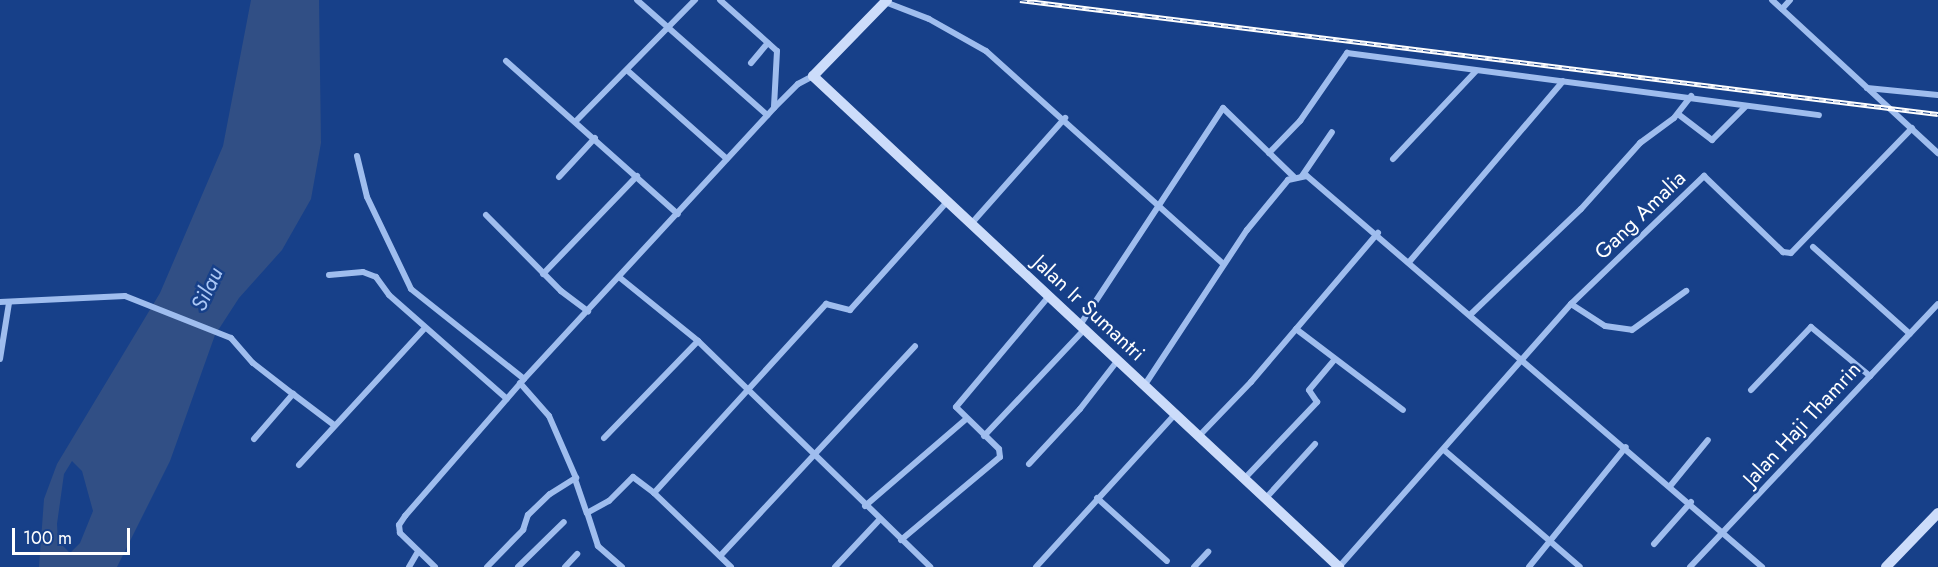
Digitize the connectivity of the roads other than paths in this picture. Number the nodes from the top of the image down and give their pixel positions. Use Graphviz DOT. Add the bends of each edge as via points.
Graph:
graph roads {
  1 [pos="638,0"];
  2 [pos="695,0"];
  3 [pos="720,0"];
  4 [pos="1772,0"];
  5 [pos="1791,0"];
  6 [pos="886,1"];
  7 [pos="1782,9"];
  8 [pos="669,26"];
  9 [pos="768,43"];
  10 [pos="506,62"];
  11 [pos="751,63"];
  12 [pos="627,70"];
  13 [pos="1476,70"];
  14 [pos="813,76"];
  15 [pos="1563,81"];
  16 [pos="1864,87"];
  17 [pos="1938,95"];
  18 [pos="1691,96"];
  19 [pos="1746,106"];
  20 [pos="774,108"];
  21 [pos="1678,114"];
  22 [pos="767,116"];
  23 [pos="1819,116"];
  24 [pos="1065,118"];
  25 [pos="576,121"];
  26 [pos="1912,128"];
  27 [pos="1332,132"];
  28 [pos="595,138"];
  29 [pos="1269,153"];
  30 [pos="1938,153"];
  31 [pos="357,156"];
  32 [pos="727,159"];
  33 [pos="1393,159"];
  34 [pos="637,176"];
  35 [pos="1302,176"];
  36 [pos="559,177"];
  37 [pos="1294,177"];
  38 [pos="947,202"];
  39 [pos="1161,205"];
  40 [pos="678,214"];
  41 [pos="486,215"];
  42 [pos="970,224"];
  43 [pos="1377,233"];
  44 [pos="1813,247"];
  45 [pos="1410,261"];
  46 [pos="1222,263"];
  47 [pos="543,274"];
  48 [pos="329,275"];
  49 [pos="619,277"];
  50 [pos="1686,291"];
  51 [pos="1049,296"];
  52 [pos="0,302"];
  53 [pos="9,303"];
  54 [pos="1571,304"];
  55 [pos="1938,304"];
  56 [pos="588,311"];
  57 [pos="1471,314"];
  58 [pos="1082,327"];
  59 [pos="425,328"];
  60 [pos="1296,329"];
  61 [pos="1910,334"];
  62 [pos="698,341"];
  63 [pos="915,346"];
  64 [pos="1522,358"];
  65 [pos="0,359"];
  66 [pos="1335,359"];
  67 [pos="1118,360"];
  68 [pos="1870,376"];
  69 [pos="522,381"];
  70 [pos="1144,386"];
  71 [pos="1751,390"];
  72 [pos="749,391"];
  73 [pos="293,394"];
  74 [pos="507,399"];
  75 [pos="1404,410"];
  76 [pos="1176,414"];
  77 [pos="966,419"];
  78 [pos="334,425"];
  79 [pos="984,436"];
  80 [pos="1200,436"];
  81 [pos="604,438"];
  82 [pos="254,439"];
  83 [pos="1708,440"];
  84 [pos="1315,444"];
  85 [pos="1626,447"];
  86 [pos="1444,450"];
  87 [pos="813,456"];
  88 [pos="1029,464"];
  89 [pos="299,465"];
  90 [pos="1245,478"];
  91 [pos="575,479"];
  92 [pos="1671,485"];
  93 [pos="654,493"];
  94 [pos="1097,498"];
  95 [pos="1266,498"];
  96 [pos="1691,502"];
  97 [pos="865,506"];
  98 [pos="587,513"];
  99 [pos="1938,513"];
  100 [pos="880,519"];
  101 [pos="564,522"];
  102 [pos="1723,531"];
  103 [pos="901,540"];
  104 [pos="1550,540"];
  105 [pos="1654,544"];
  106 [pos="1208,552"];
  107 [pos="417,553"];
  108 [pos="577,554"];
  109 [pos="722,555"];
  110 [pos="1167,561"];
  111 [pos="409,567"];
  112 [pos="435,567"];
  113 [pos="487,567"];
  114 [pos="519,567"];
  115 [pos="565,567"];
  116 [pos="622,567"];
  117 [pos="731,567"];
  118 [pos="835,567"];
  119 [pos="930,567"];
  120 [pos="1036,567"];
  121 [pos="1194,567"];
  122 [pos="1339,567"];
  123 [pos="1530,567"];
  124 [pos="1580,567"];
  125 [pos="1690,567"];
  126 [pos="1762,567"];
  127 [pos="1886,567"];
  1 -- 8 [label="street"];
  2 -- 8 [label="street"];
  3 -- 9 [label="street"];
  4 -- 7 [label="street"];
  5 -- 7 [label="street"];
  6 -- 14 [label="main road"];
  6 -- 24 [label="street" via="929,19 986,51"];
  7 -- 16 [label="street"];
  8 -- 12 [label="street"];
  8 -- 22 [label="street"];
  9 -- 11 [label="street"];
  9 -- 20 [label="street" via="778,55"];
  10 -- 25 [label="street"];
  12 -- 25 [label="street"];
  12 -- 32 [label="street"];
  13 -- 15 [label="street"];
  13 -- 29 [label="street" via="1347,53 1300,121"];
  13 -- 33 [label="street"];
  14 -- 20 [label="street" via="798,84"];
  14 -- 38 [label="main road, Jalan Ir Sumantri"];
  15 -- 18 [label="street"];
  15 -- 45 [label="street"];
  16 -- 17 [label="street"];
  16 -- 26 [label="street"];
  18 -- 19 [label="street"];
  18 -- 21 [label="street"];
  19 -- 21 [label="street" via="1712,140"];
  19 -- 23 [label="street"];
  20 -- 22 [label="street"];
  21 -- 57 [label="street" via="1640,143 1581,209"];
  22 -- 32 [label="street"];
  24 -- 39 [label="street"];
  24 -- 42 [label="street"];
  25 -- 28 [label="street"];
  26 -- 30 [label="street"];
  26 -- 54 [label="street, Gang Amalia" via="1794,251 1783,252 1704,176"];
  27 -- 35 [label="street"];
  28 -- 34 [label="street"];
  28 -- 36 [label="street"];
  29 -- 37 [label="street"];
  29 -- 39 [label="street" via="1223,108"];
  31 -- 69 [label="street" via="367,197 411,289"];
  32 -- 40 [label="street"];
  34 -- 40 [label="street"];
  34 -- 47 [label="street"];
  35 -- 37 [label="street"];
  35 -- 43 [label="street" via="1313,179"];
  37 -- 46 [label="street"];
  38 -- 42 [label="main road, Jalan Ir Sumantri"];
  38 -- 72 [label="street" via="850,309 828,302"];
  39 -- 46 [label="street"];
  39 -- 58 [label="street"];
  40 -- 49 [label="street"];
  41 -- 47 [label="street"];
  42 -- 51 [label="main road, Jalan Ir Sumantri"];
  43 -- 45 [label="street"];
  43 -- 60 [label="street"];
  44 -- 61 [label="street"];
  45 -- 57 [label="street"];
  46 -- 70 [label="street"];
  47 -- 56 [label="street"];
  48 -- 59 [label="street" via="370,273"];
  49 -- 56 [label="street"];
  49 -- 62 [label="street"];
  50 -- 54 [label="street" via="1632,330 1605,326"];
  51 -- 58 [label="main road, Jalan Ir Sumantri"];
  51 -- 77 [label="street" via="956,406"];
  52 -- 53 [label="street"];
  53 -- 65 [label="street"];
  53 -- 73 [label="street" via="114,296 141,302 231,338 253,363"];
  54 -- 64 [label="street, Gang Amalia"];
  55 -- 61 [label="street, Jalan Haji Thamrin"];
  56 -- 69 [label="street"];
  57 -- 64 [label="street"];
  58 -- 67 [label="main road, Jalan Ir Sumantri"];
  58 -- 79 [label="street"];
  59 -- 74 [label="street"];
  59 -- 78 [label="street"];
  60 -- 66 [label="street"];
  60 -- 80 [label="street"];
  61 -- 68 [label="street, Jalan Haji Thamrin"];
  62 -- 72 [label="street"];
  62 -- 81 [label="street"];
  63 -- 87 [label="street"];
  64 -- 85 [label="street"];
  64 -- 86 [label="street, Gang Amalia"];
  66 -- 75 [label="street"];
  66 -- 90 [label="street" via="1309,390 1317,402"];
  67 -- 70 [label="main road, Jalan Ir Sumantri"];
  67 -- 88 [label="street"];
  68 -- 71 [label="street" via="1811,327"];
  68 -- 102 [label="street, Jalan Haji Thamrin"];
  69 -- 74 [label="street"];
  69 -- 91 [label="street" via="549,416"];
  70 -- 76 [label="main road, Jalan Ir Sumantri"];
  72 -- 87 [label="street"];
  72 -- 93 [label="street"];
  73 -- 78 [label="street"];
  73 -- 82 [label="street"];
  74 -- 107 [label="street" via="399,525 400,533"];
  76 -- 80 [label="main road, Jalan Ir Sumantri"];
  76 -- 94 [label="street"];
  77 -- 79 [label="street"];
  77 -- 97 [label="street"];
  78 -- 89 [label="street"];
  79 -- 103 [label="street" via="999,449 1000,456"];
  80 -- 90 [label="main road, Jalan Ir Sumantri"];
  83 -- 92 [label="street"];
  84 -- 95 [label="street"];
  85 -- 92 [label="street"];
  85 -- 104 [label="street"];
  86 -- 104 [label="street"];
  86 -- 122 [label="street, Gang Amalia"];
  87 -- 97 [label="street"];
  87 -- 109 [label="street"];
  90 -- 95 [label="main road, Jalan Ir Sumantri"];
  91 -- 98 [label="street"];
  91 -- 113 [label="street" via="536,508 523,530"];
  92 -- 96 [label="street"];
  93 -- 98 [label="street" via="633,477 609,501"];
  93 -- 109 [label="street"];
  94 -- 110 [label="street"];
  94 -- 120 [label="street"];
  95 -- 122 [label="main road, Jalan Ir Sumantri"];
  96 -- 102 [label="street"];
  96 -- 105 [label="street"];
  97 -- 100 [label="street"];
  98 -- 116 [label="street" via="598,546"];
  99 -- 127 [label="main road"];
  100 -- 103 [label="street"];
  100 -- 118 [label="street"];
  101 -- 114 [label="street"];
  102 -- 125 [label="street, Jalan Haji Thamrin"];
  102 -- 126 [label="street"];
  103 -- 119 [label="street"];
  104 -- 123 [label="street"];
  104 -- 124 [label="street"];
  106 -- 121 [label="street"];
  107 -- 111 [label="street"];
  107 -- 112 [label="street"];
  108 -- 115 [label="street"];
  109 -- 117 [label="street"];
}
